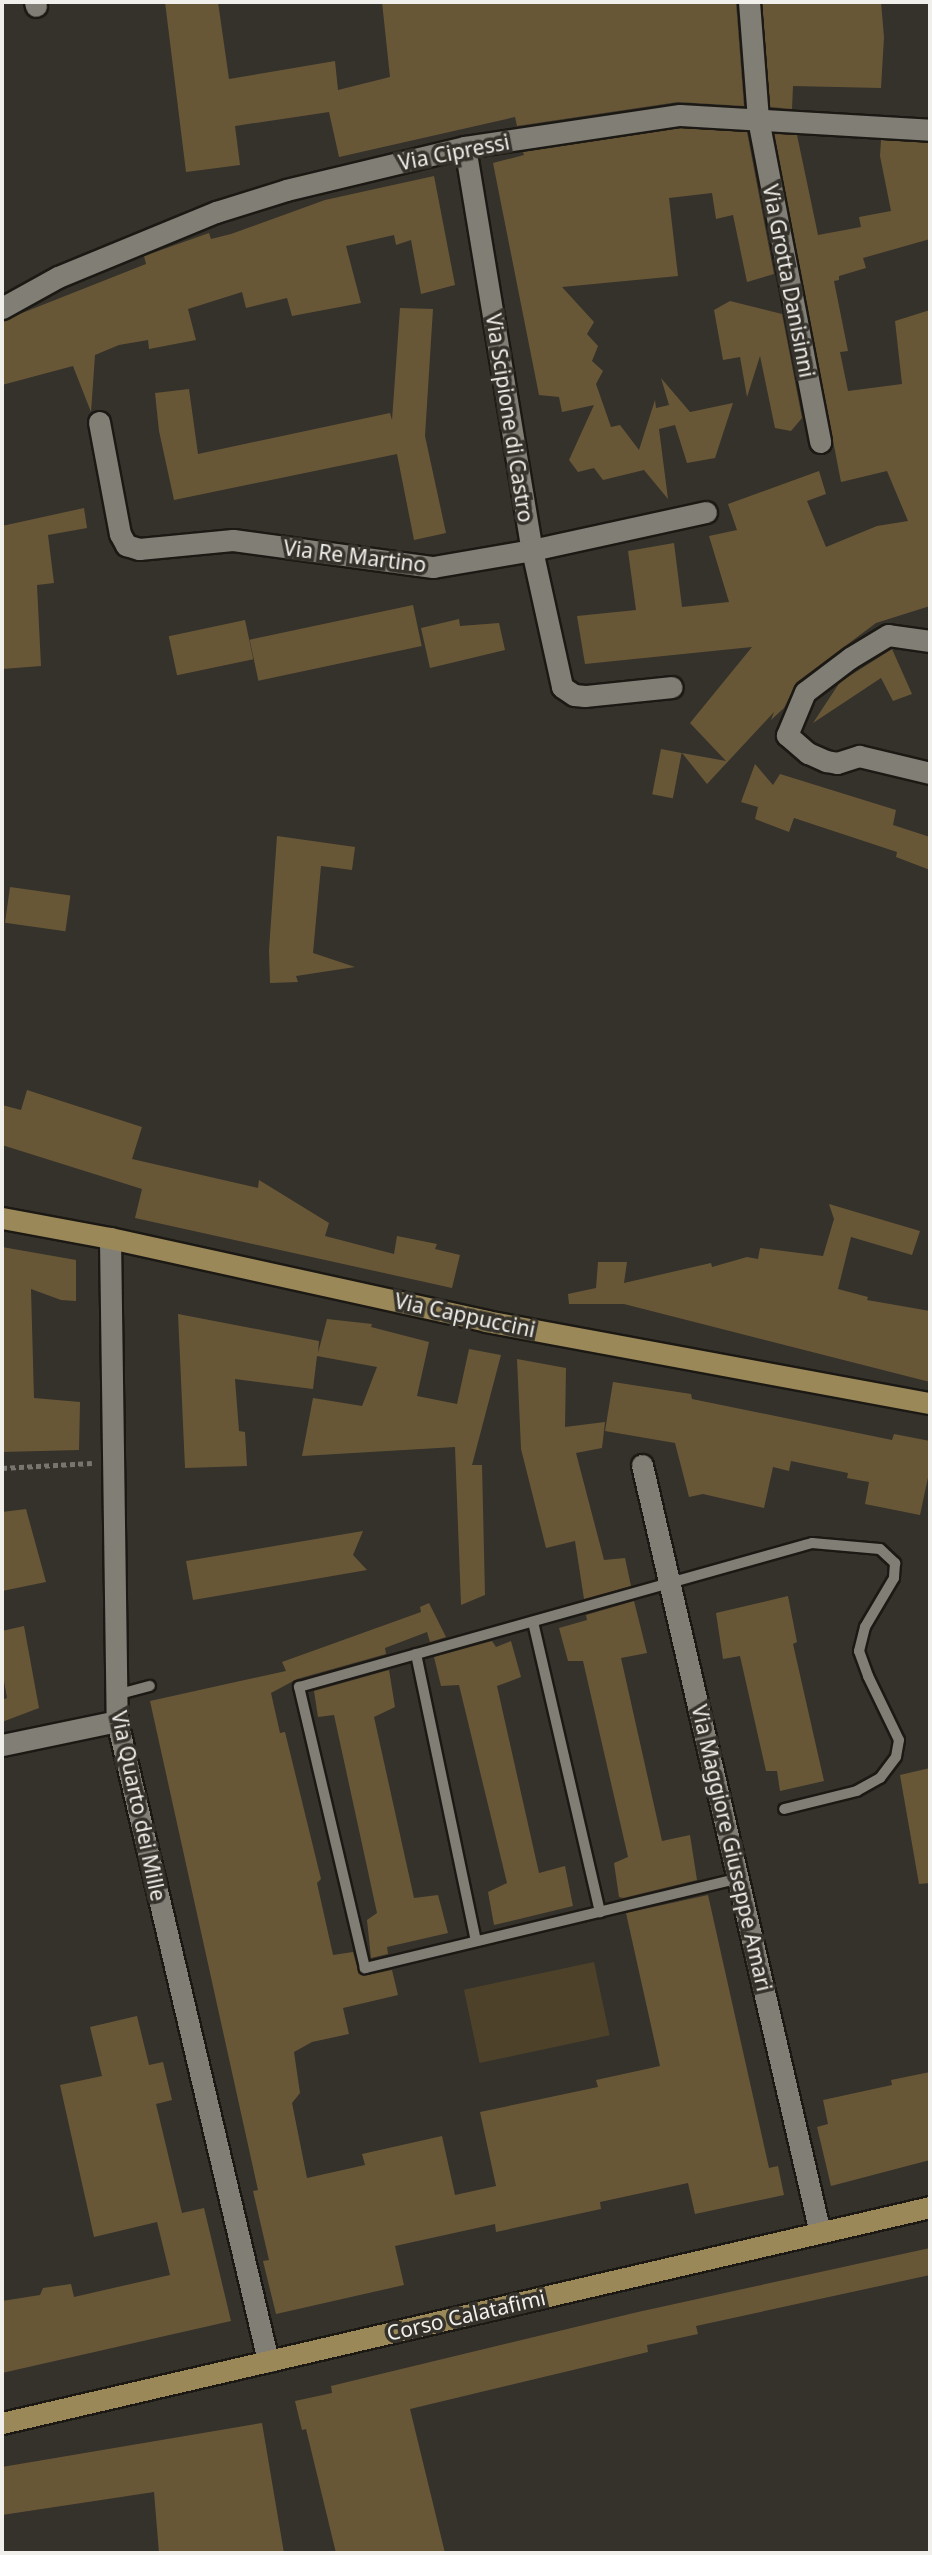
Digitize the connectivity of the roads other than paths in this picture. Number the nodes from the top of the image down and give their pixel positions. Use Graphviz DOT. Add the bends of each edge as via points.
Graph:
graph roads {
  1 [pos="749,2"];
  2 [pos="758,119"];
  3 [pos="930,130"];
  4 [pos="465,147"];
  5 [pos="2,308"];
  6 [pos="99,422"];
  7 [pos="820,442"];
  8 [pos="706,512"];
  9 [pos="532,550"];
  10 [pos="930,641"];
  11 [pos="672,687"];
  12 [pos="930,773"];
  13 [pos="2,1219"];
  14 [pos="110,1238"];
  15 [pos="930,1403"];
  16 [pos="642,1465"];
  17 [pos="670,1583"];
  18 [pos="533,1622"];
  19 [pos="416,1654"];
  20 [pos="150,1686"];
  21 [pos="117,1695"];
  22 [pos="117,1721"];
  23 [pos="2,1745"];
  24 [pos="784,1810"];
  25 [pos="740,1878"];
  26 [pos="600,1912"];
  27 [pos="476,1941"];
  28 [pos="930,2207"];
  29 [pos="820,2232"];
  30 [pos="268,2361"];
  31 [pos="2,2423"];
  1 -- 2 [label="street, Via Grotta Danisinni"];
  2 -- 3 [label="street, Via Cipressi"];
  2 -- 4 [label="street, Via Cipressi" via="680,115"];
  2 -- 7 [label="street, Via Grotta Danisinni"];
  4 -- 5 [label="street, Via Cipressi" via="286,190 216,212 58,277"];
  4 -- 9 [label="street, Via Scipione di Castro"];
  6 -- 9 [label="street, Via Re Martino" via="121,534 126,545 139,550 233,540 433,566"];
  8 -- 9 [label="street, Via Re Martino"];
  9 -- 11 [label="street, Via Scipione di Castro" via="562,687 585,696"];
  10 -- 12 [label="street" via="888,635 849,658 805,692 787,735 826,761 837,763 859,756"];
  13 -- 14 [label="main road, Via Cappuccini"];
  14 -- 15 [label="main road, Via Cappuccini" via="486,1321"];
  14 -- 21 [label="street, Via Quarto dei Mille"];
  16 -- 17 [label="street, Via Maggiore Giuseppe Amari"];
  17 -- 18 [label="lane"];
  17 -- 24 [label="lane" via="812,1543 880,1549 895,1563 894,1578 865,1627 859,1651 899,1740 897,1757 880,1777 857,1791"];
  17 -- 25 [label="street, Via Maggiore Giuseppe Amari"];
  18 -- 19 [label="lane"];
  18 -- 26 [label="lane"];
  19 -- 27 [label="lane"];
  19 -- 27 [label="lane" via="299,1687 365,1968"];
  20 -- 21 [label="lane"];
  21 -- 22 [label="street, Via Quarto dei Mille"];
  22 -- 23 [label="street"];
  22 -- 30 [label="street, Via Quarto dei Mille"];
  25 -- 26 [label="lane"];
  25 -- 29 [label="street, Via Maggiore Giuseppe Amari"];
  26 -- 27 [label="lane"];
  28 -- 29 [label="main road, Corso Calatafimi"];
  29 -- 30 [label="main road, Corso Calatafimi"];
  30 -- 31 [label="main road, Corso Calatafimi"];
}
